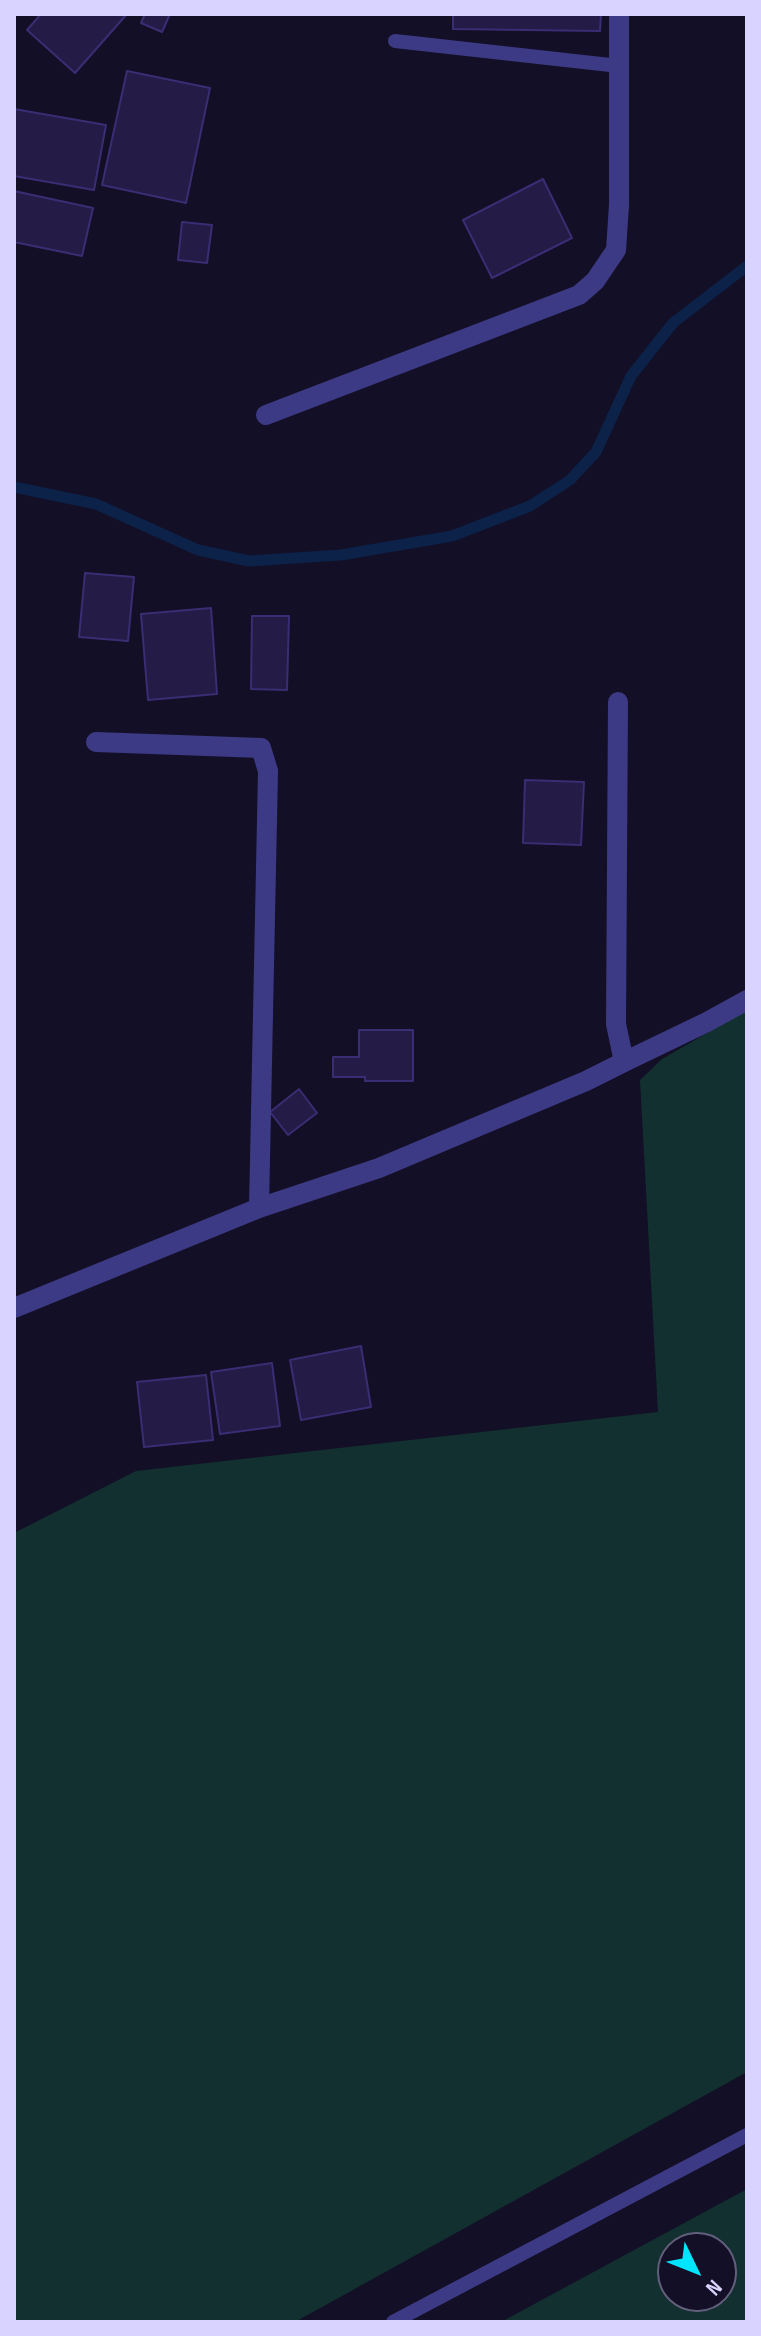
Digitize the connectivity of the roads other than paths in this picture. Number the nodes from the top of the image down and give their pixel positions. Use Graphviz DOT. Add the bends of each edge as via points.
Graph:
graph roads {
  1 [pos="619,14"];
  2 [pos="395,41"];
  3 [pos="619,66"];
  4 [pos="266,415"];
  5 [pos="618,702"];
  6 [pos="96,742"];
  7 [pos="747,1000"];
  8 [pos="624,1062"];
  9 [pos="259,1208"];
  10 [pos="14,1308"];
  11 [pos="747,2135"];
  12 [pos="393,2322"];
  1 -- 3 [label="street"];
  2 -- 3 [label="lane"];
  3 -- 4 [label="street" via="616,250 595,281 579,295"];
  5 -- 8 [label="street" via="616,1024"];
  6 -- 9 [label="street" via="261,748 268,771"];
  7 -- 8 [label="street"];
  8 -- 9 [label="street" via="379,1168"];
  9 -- 10 [label="street"];
  11 -- 12 [label="lane"];
}
